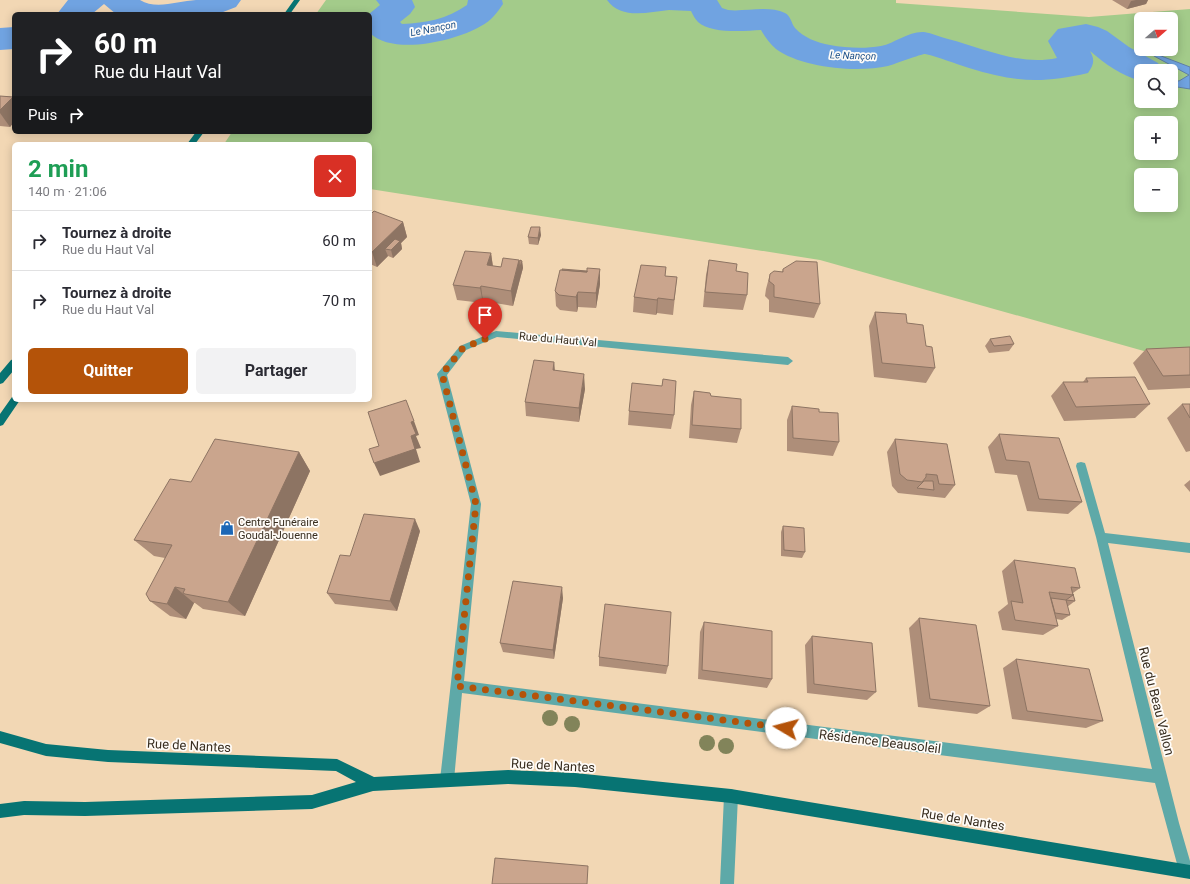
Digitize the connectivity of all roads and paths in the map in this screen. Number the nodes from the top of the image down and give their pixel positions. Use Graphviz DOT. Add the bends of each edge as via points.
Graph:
graph roads {
  1 [pos="297,0"];
  2 [pos="288,12"];
  3 [pos="788,362"];
  4 [pos="12,365"];
  5 [pos="0,380"];
  6 [pos="14,402"];
  7 [pos="0,422"];
  8 [pos="1080,466"];
  9 [pos="1101,537"];
  10 [pos="1190,548"];
  11 [pos="457,686"];
  12 [pos="0,737"];
  13 [pos="1161,777"];
  14 [pos="447,780"];
  15 [pos="373,784"];
  16 [pos="731,796"];
  17 [pos="0,811"];
  18 [pos="1188,871"];
  19 [pos="728,884"];
  1 -- 2 [label="main road"];
  3 -- 11 [label="street, Rue du Haut Val" via="496,334 463,348 442,374 476,504"];
  4 -- 5 [label="main road"];
  6 -- 7 [label="main road"];
  8 -- 9 [label="street, Rue du Beau Vallon"];
  9 -- 10 [label="street"];
  9 -- 13 [label="street, Rue du Beau Vallon"];
  11 -- 13 [label="street, Résidence Beausoleil"];
  11 -- 14 [label="street, Rue du Haut Val"];
  12 -- 15 [label="main road, Rue de Nantes" via="46,750 108,756 337,766"];
  13 -- 18 [label="street, Rue du Beau Vallon"];
  14 -- 15 [label="main road, Rue de Nantes"];
  14 -- 16 [label="main road, Rue de Nantes" via="508,777 575,780"];
  15 -- 17 [label="main road, Rue de Nantes" via="312,802 85,809 24,808"];
  16 -- 18 [label="main road, Rue de Nantes"];
  16 -- 19 [label="street"];
}
